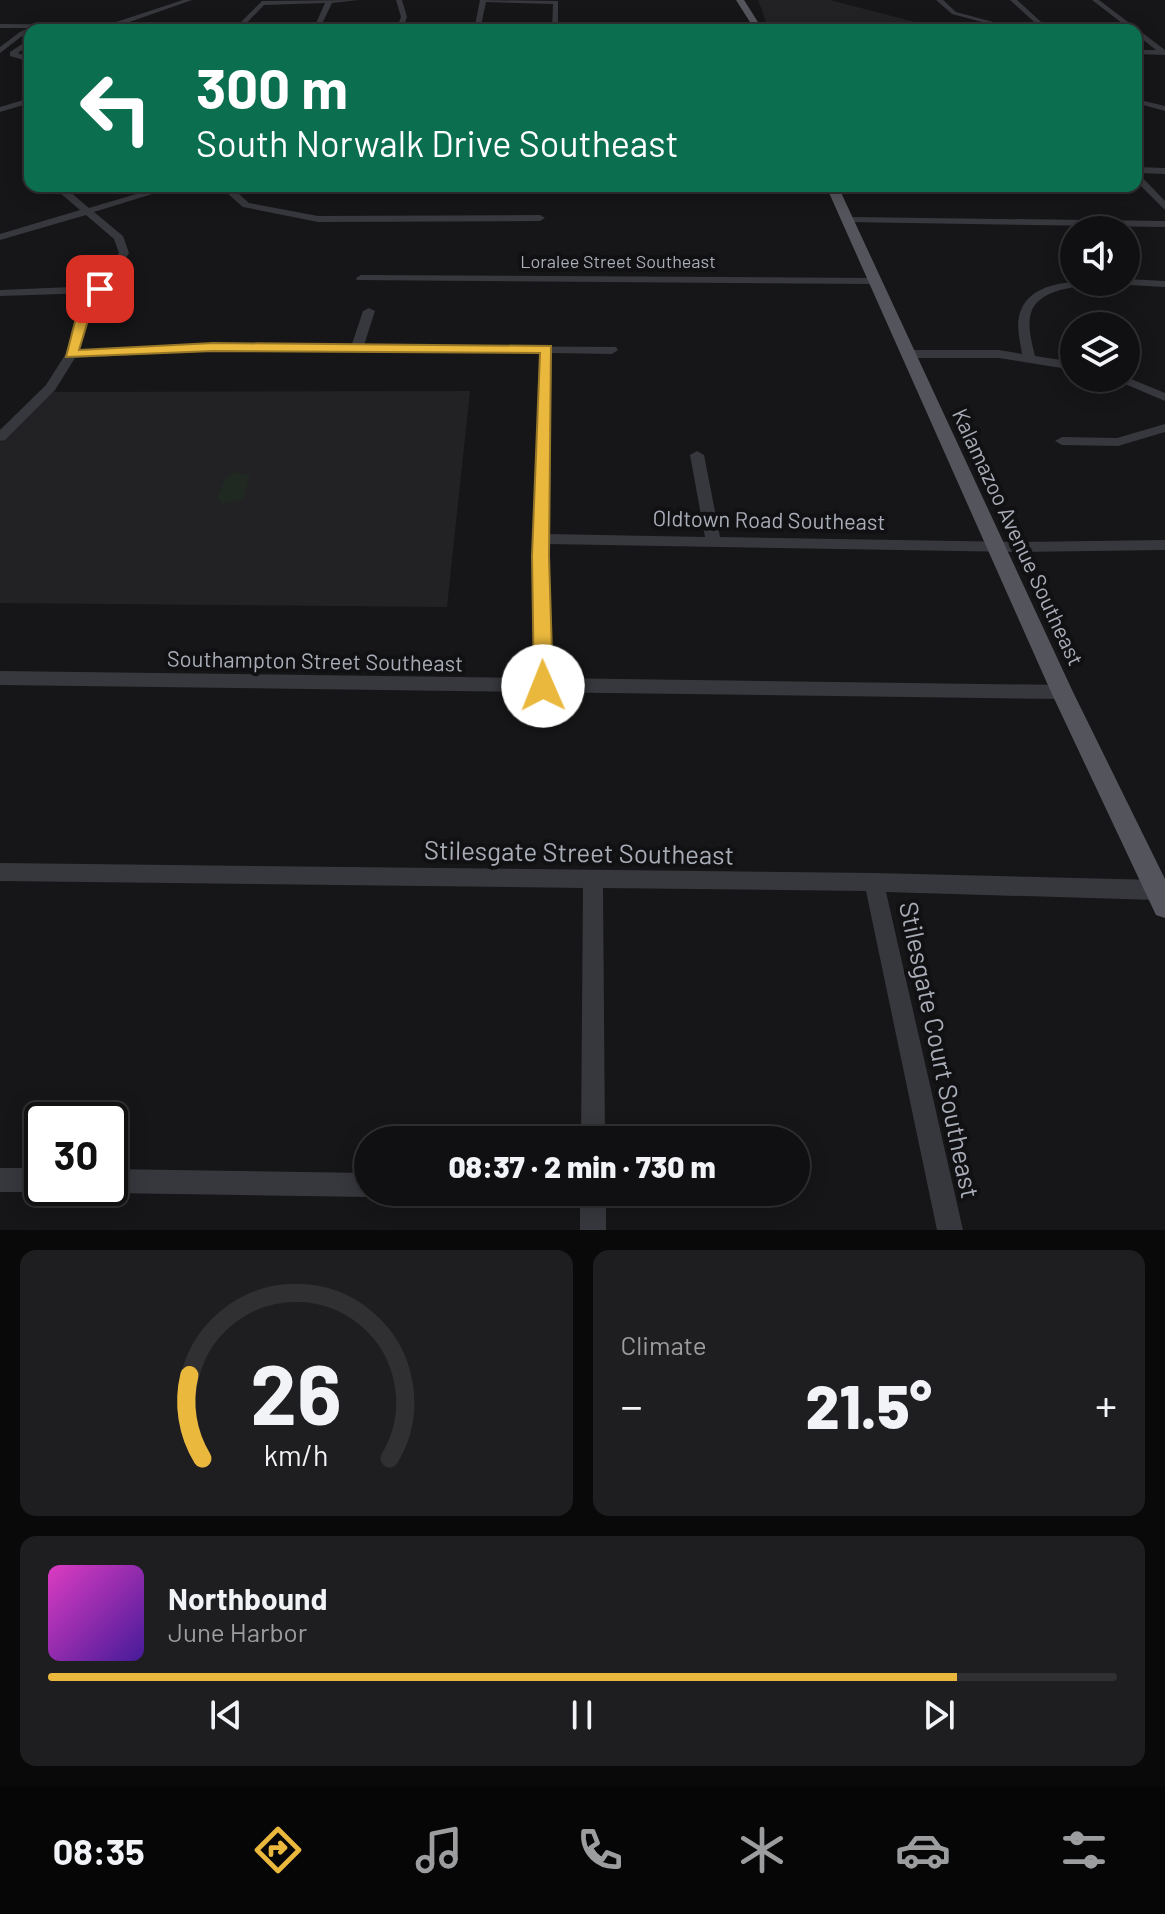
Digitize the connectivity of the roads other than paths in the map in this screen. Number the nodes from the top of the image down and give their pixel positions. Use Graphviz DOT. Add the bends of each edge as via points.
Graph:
graph roads {
  1 [pos="189,0"];
  2 [pos="355,0"];
  3 [pos="399,0"];
  4 [pos="483,0"];
  5 [pos="751,0"];
  6 [pos="939,0"];
  7 [pos="1013,0"];
  8 [pos="1095,0"];
  9 [pos="329,2"];
  10 [pos="741,3"];
  11 [pos="755,14"];
  12 [pos="118,24"];
  13 [pos="242,24"];
  14 [pos="319,24"];
  15 [pos="401,24"];
  16 [pos="478,24"];
  17 [pos="555,24"];
  18 [pos="758,24"];
  19 [pos="997,24"];
  20 [pos="1040,24"];
  21 [pos="1127,24"];
  22 [pos="0,26"];
  23 [pos="24,27"];
  24 [pos="24,32"];
  25 [pos="1142,35"];
  26 [pos="24,45"];
  27 [pos="0,51"];
  28 [pos="1142,52"];
  29 [pos="1165,52"];
  30 [pos="24,58"];
  31 [pos="11,64"];
  32 [pos="24,66"];
  33 [pos="24,102"];
  34 [pos="0,103"];
  35 [pos="1142,103"];
  36 [pos="18,105"];
  37 [pos="1165,109"];
  38 [pos="0,110"];
  39 [pos="1165,171"];
  40 [pos="1142,173"];
  41 [pos="1142,180"];
  42 [pos="65,192"];
  43 [pos="152,192"];
  44 [pos="231,192"];
  45 [pos="835,192"];
  46 [pos="1165,207"];
  47 [pos="88,210"];
  48 [pos="540,218"];
  49 [pos="848,220"];
  50 [pos="1165,224"];
  51 [pos="0,237"];
  52 [pos="361,278"];
  53 [pos="874,281"];
  54 [pos="1165,284"];
  55 [pos="100,289"];
  56 [pos="0,293"];
  57 [pos="369,311"];
  58 [pos="357,347"];
  59 [pos="546,349"];
  60 [pos="612,350"];
  61 [pos="908,354"];
  62 [pos="71,355"];
  63 [pos="1029,358"];
  64 [pos="1060,364"];
  65 [pos="1140,387"];
  66 [pos="1165,397"];
  67 [pos="1165,428"];
  68 [pos="0,437"];
  69 [pos="1062,441"];
  70 [pos="697,455"];
  71 [pos="541,539"];
  72 [pos="713,541"];
  73 [pos="1165,545"];
  74 [pos="997,546"];
  75 [pos="0,678"];
  76 [pos="543,686"];
  77 [pos="1062,692"];
  78 [pos="0,872"];
  79 [pos="593,879"];
  80 [pos="874,882"];
  81 [pos="1161,898"];
  82 [pos="593,1126"];
  83 [pos="0,1180"];
  84 [pos="24,1180"];
  85 [pos="128,1181"];
  86 [pos="354,1185"];
  87 [pos="593,1206"];
  88 [pos="593,1230"];
  89 [pos="950,1230"];
  1 -- 12 [label="street"];
  2 -- 9 [label="street"];
  3 -- 15 [label="street"];
  4 -- 16 [label="street"];
  4 -- 17 [label="street" via="553,1"];
  5 -- 11 [label="main road"];
  6 -- 19 [label="street" via="954,13"];
  7 -- 20 [label="street"];
  8 -- 21 [label="street"];
  9 -- 13 [label="street" via="262,3"];
  9 -- 14 [label="street"];
  10 -- 11 [label="main road"];
  11 -- 18 [label="main road"];
  22 -- 23 [label="street"];
  24 -- 27 [label="street"];
  25 -- 29 [label="street"];
  26 -- 30 [label="street" via="13,54"];
  28 -- 29 [label="street"];
  31 -- 32 [label="street"];
  33 -- 36 [label="street"];
  34 -- 36 [label="street"];
  35 -- 37 [label="street"];
  36 -- 38 [label="street"];
  39 -- 40 [label="street"];
  41 -- 46 [label="street"];
  42 -- 47 [label="street"];
  43 -- 47 [label="street"];
  44 -- 48 [label="street" via="246,205 306,217"];
  45 -- 49 [label="main road, Kalamazoo Avenue Southeast"];
  47 -- 51 [label="street"];
  47 -- 55 [label="street" via="123,245 120,261"];
  49 -- 50 [label="street"];
  49 -- 53 [label="main road, Kalamazoo Avenue Southeast"];
  52 -- 53 [label="street, Loralee Street Southeast"];
  53 -- 61 [label="main road, Kalamazoo Avenue Southeast"];
  54 -- 63 [label="street" via="1076,284 1042,293 1028,305 1024,319"];
  55 -- 56 [label="street"];
  55 -- 62 [label="street" via="84,314"];
  57 -- 58 [label="street"];
  58 -- 59 [label="street"];
  58 -- 62 [label="street" via="213,347"];
  59 -- 60 [label="street"];
  59 -- 71 [label="street"];
  61 -- 63 [label="street"];
  61 -- 74 [label="main road, Kalamazoo Avenue Southeast"];
  62 -- 68 [label="street" via="37,403"];
  63 -- 64 [label="street"];
  65 -- 66 [label="street"];
  67 -- 69 [label="street" via="1118,442"];
  70 -- 72 [label="street"];
  71 -- 72 [label="street, Oldtown Road Southeast"];
  71 -- 76 [label="street"];
  72 -- 74 [label="street, Oldtown Road Southeast"];
  73 -- 74 [label="street, Oldtown Road Southeast"];
  74 -- 77 [label="main road, Kalamazoo Avenue Southeast"];
  75 -- 76 [label="street, Southampton Street Southeast"];
  76 -- 77 [label="street, Southampton Street Southeast"];
  77 -- 81 [label="main road, Kalamazoo Avenue Southeast"];
  78 -- 79 [label="street, Stilesgate Street Southeast"];
  79 -- 80 [label="street, Stilesgate Street Southeast"];
  79 -- 82 [label="street"];
  80 -- 81 [label="street, Stilesgate Street Southeast"];
  80 -- 89 [label="street, Stilesgate Court Southeast"];
  83 -- 84 [label="street"];
  85 -- 86 [label="street"];
  87 -- 88 [label="street"];
}
